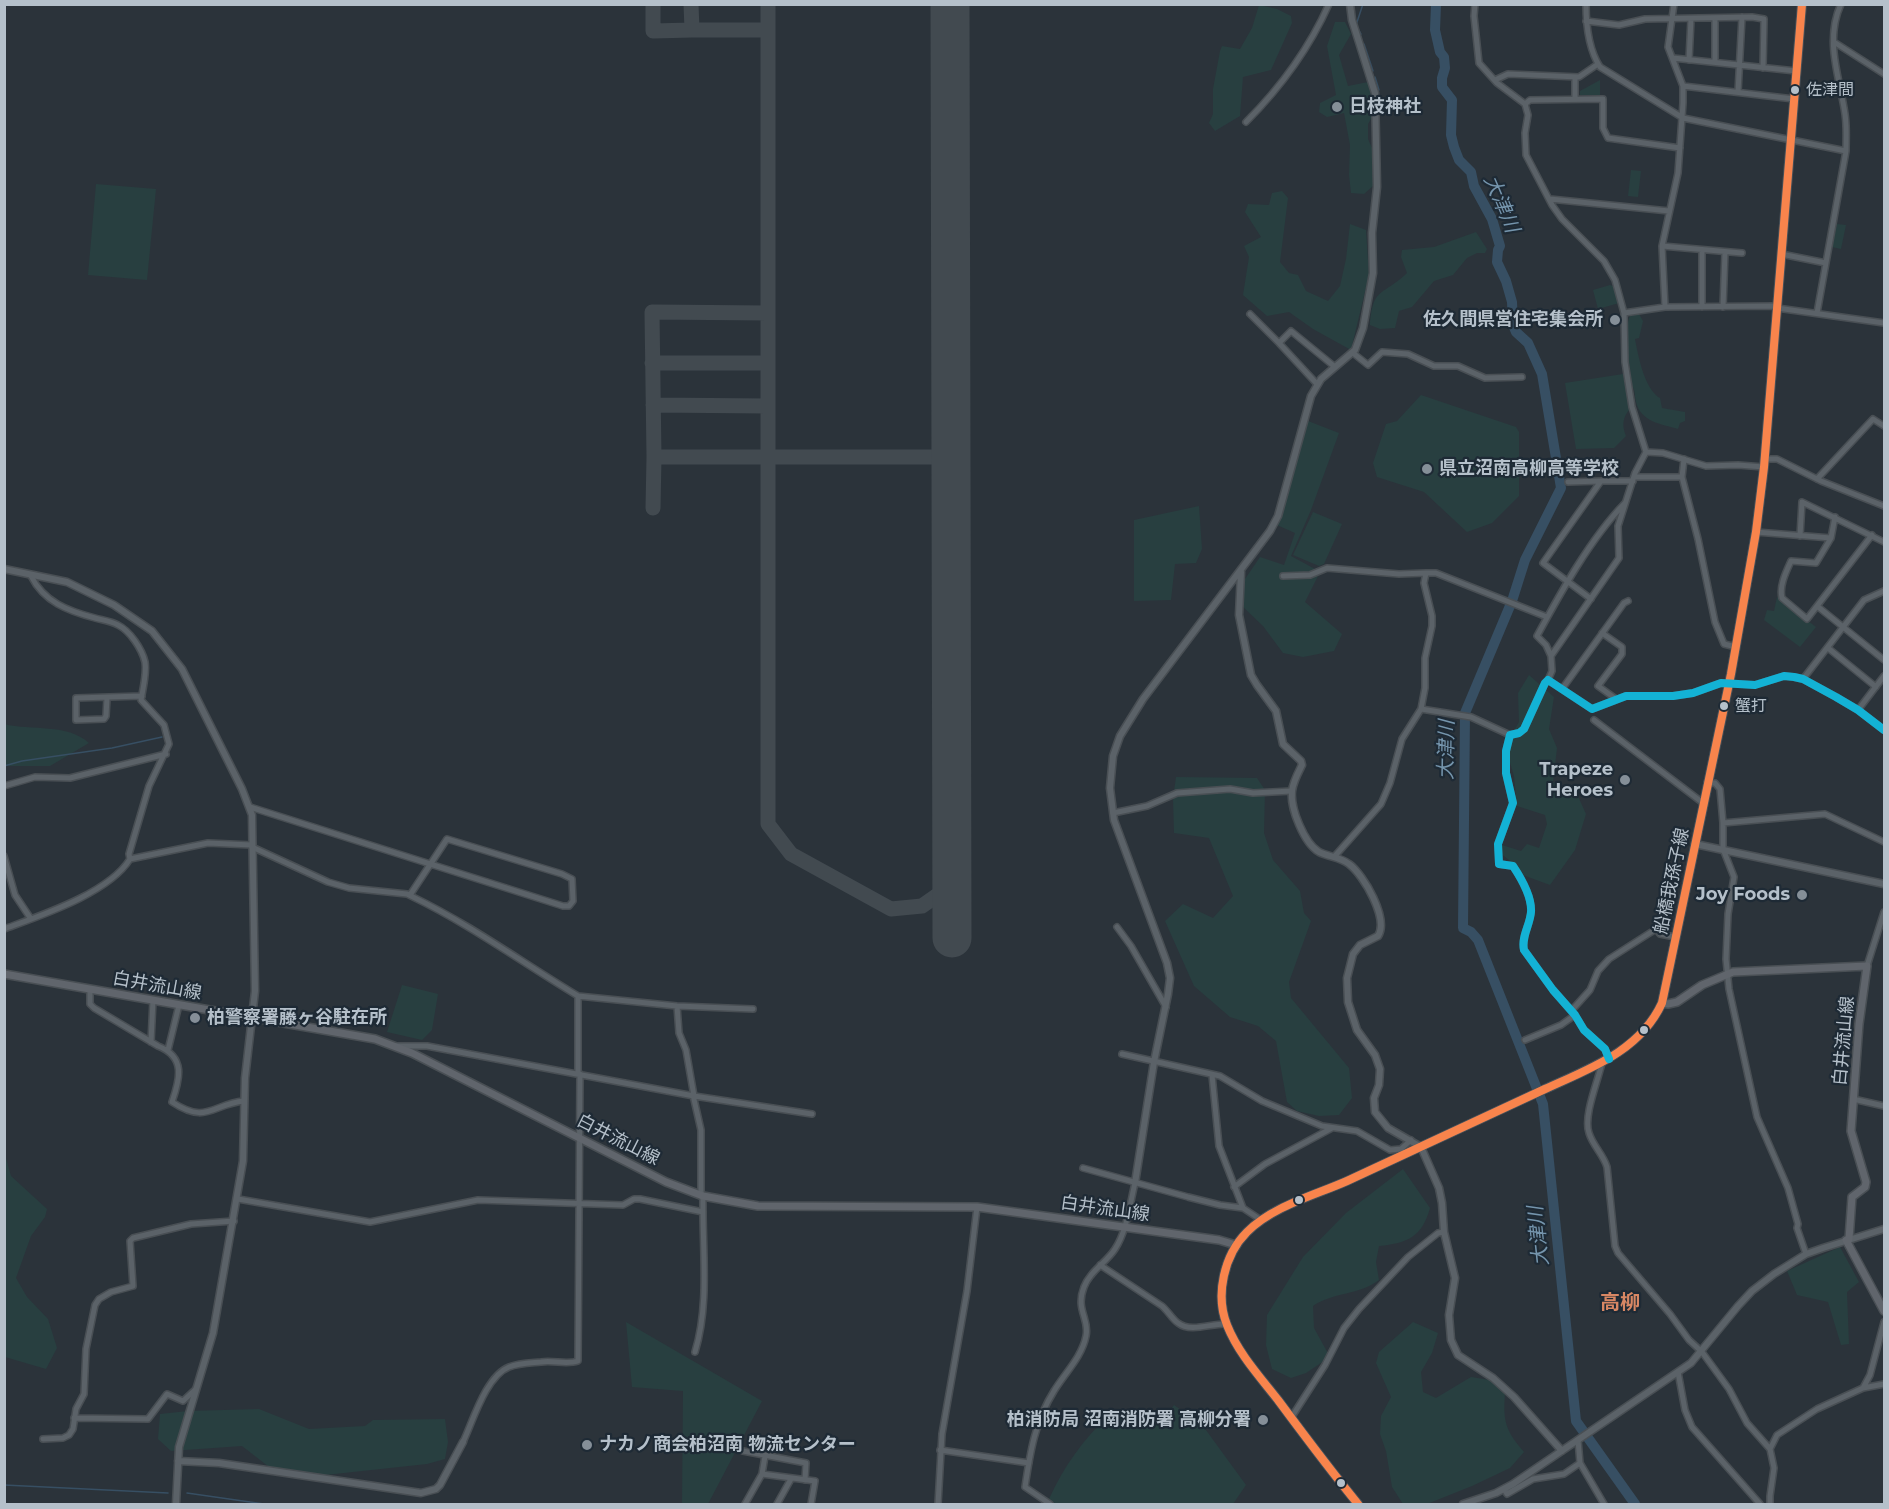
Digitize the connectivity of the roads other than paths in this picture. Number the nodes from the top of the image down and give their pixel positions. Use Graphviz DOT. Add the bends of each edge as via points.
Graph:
graph roads {
  1 [pos="1329,4"];
  2 [pos="1350,4"];
  3 [pos="1475,4"];
  4 [pos="1586,4"];
  5 [pos="1674,4"];
  6 [pos="1802,4"];
  7 [pos="1841,4"];
  8 [pos="1715,18"];
  9 [pos="1742,18"];
  10 [pos="1672,19"];
  11 [pos="1691,19"];
  12 [pos="1586,21"];
  13 [pos="1834,42"];
  14 [pos="1672,58"];
  15 [pos="1689,60"];
  16 [pos="1715,62"];
  17 [pos="1598,64"];
  18 [pos="1740,65"];
  19 [pos="1884,66"];
  20 [pos="1763,68"];
  21 [pos="1796,71"];
  22 [pos="1883,73"];
  23 [pos="1575,77"];
  24 [pos="1495,80"];
  25 [pos="1683,86"];
  26 [pos="1738,92"];
  27 [pos="1575,99"];
  28 [pos="1794,99"];
  29 [pos="1525,104"];
  30 [pos="1683,118"];
  31 [pos="1246,122"];
  32 [pos="1790,141"];
  33 [pos="1680,148"];
  34 [pos="1846,152"];
  35 [pos="1550,200"];
  36 [pos="1669,211"];
  37 [pos="1662,246"];
  38 [pos="1702,251"];
  39 [pos="1725,252"];
  40 [pos="1742,253"];
  41 [pos="1781,254"];
  42 [pos="1826,263"];
  43 [pos="1702,307"];
  44 [pos="1723,307"];
  45 [pos="1665,308"];
  46 [pos="1777,308"];
  47 [pos="1624,313"];
  48 [pos="1817,313"];
  49 [pos="1250,314"];
  50 [pos="1884,322"];
  51 [pos="1279,343"];
  52 [pos="1353,353"];
  53 [pos="1335,367"];
  54 [pos="1522,377"];
  55 [pos="1317,384"];
  56 [pos="1884,427"];
  57 [pos="1646,452"];
  58 [pos="1684,459"];
  59 [pos="1764,463"];
  60 [pos="1682,477"];
  61 [pos="1633,479"];
  62 [pos="1817,479"];
  63 [pos="1601,481"];
  64 [pos="1568,482"];
  65 [pos="1625,503"];
  66 [pos="1884,506"];
  67 [pos="1835,517"];
  68 [pos="1756,532"];
  69 [pos="1872,535"];
  70 [pos="1800,536"];
  71 [pos="1831,538"];
  72 [pos="1884,542"];
  73 [pos="4,569"];
  74 [pos="1242,571"];
  75 [pos="1426,573"];
  76 [pos="31,576"];
  77 [pos="1283,576"];
  78 [pos="1567,582"];
  79 [pos="1884,591"];
  80 [pos="1591,599"];
  81 [pos="1628,601"];
  82 [pos="1816,606"];
  83 [pos="1547,617"];
  84 [pos="1843,627"];
  85 [pos="1602,633"];
  86 [pos="1736,647"];
  87 [pos="1828,648"];
  88 [pos="1551,656"];
  89 [pos="1884,660"];
  90 [pos="1884,676"];
  91 [pos="1803,679"];
  92 [pos="1548,680"];
  93 [pos="1730,682"];
  94 [pos="1876,687"];
  95 [pos="1562,689"];
  96 [pos="142,696"];
  97 [pos="107,698"];
  98 [pos="1617,699"];
  99 [pos="1421,709"];
  100 [pos="1858,710"];
  101 [pos="1594,720"];
  102 [pos="1884,730"];
  103 [pos="1510,735"];
  104 [pos="166,754"];
  105 [pos="1707,783"];
  106 [pos="4,786"];
  107 [pos="1292,791"];
  108 [pos="1703,803"];
  109 [pos="250,807"];
  110 [pos="1113,813"];
  111 [pos="1723,823"];
  112 [pos="1884,842"];
  113 [pos="1695,844"];
  114 [pos="252,846"];
  115 [pos="1723,849"];
  116 [pos="4,855"];
  117 [pos="1334,857"];
  118 [pos="130,859"];
  119 [pos="430,864"];
  120 [pos="1884,884"];
  121 [pos="410,895"];
  122 [pos="1884,912"];
  123 [pos="32,919"];
  124 [pos="1117,927"];
  125 [pos="4,929"];
  126 [pos="1675,937"];
  127 [pos="1867,966"];
  128 [pos="1727,973"];
  129 [pos="4,974"];
  130 [pos="90,990"];
  131 [pos="578,996"];
  132 [pos="153,1000"];
  133 [pos="1662,1003"];
  134 [pos="179,1005"];
  135 [pos="676,1006"];
  136 [pos="1166,1007"];
  137 [pos="753,1010"];
  138 [pos="1574,1013"];
  139 [pos="250,1017"];
  140 [pos="1525,1040"];
  141 [pos="151,1042"];
  142 [pos="395,1046"];
  143 [pos="168,1050"];
  144 [pos="1122,1054"];
  145 [pos="1606,1061"];
  146 [pos="1154,1062"];
  147 [pos="579,1074"];
  148 [pos="1212,1075"];
  149 [pos="694,1095"];
  150 [pos="1853,1099"];
  151 [pos="244,1101"];
  152 [pos="1884,1106"];
  153 [pos="812,1114"];
  154 [pos="1332,1128"];
  155 [pos="580,1138"];
  156 [pos="1411,1140"];
  157 [pos="1421,1147"];
  158 [pos="1083,1168"];
  159 [pos="1135,1183"];
  160 [pos="1234,1186"];
  161 [pos="702,1196"];
  162 [pos="238,1199"];
  163 [pos="580,1205"];
  164 [pos="976,1207"];
  165 [pos="1243,1208"];
  166 [pos="703,1212"];
  167 [pos="1261,1220"];
  168 [pos="234,1221"];
  169 [pos="1124,1227"];
  170 [pos="1884,1229"];
  171 [pos="1444,1232"];
  172 [pos="1848,1240"];
  173 [pos="1236,1245"];
  174 [pos="1806,1254"];
  175 [pos="1100,1265"];
  176 [pos="1884,1311"];
  177 [pos="1884,1322"];
  178 [pos="1226,1324"];
  179 [pos="695,1352"];
  180 [pos="1702,1352"];
  181 [pos="1678,1372"];
  182 [pos="1884,1384"];
  183 [pos="197,1388"];
  184 [pos="1863,1388"];
  185 [pos="74,1418"];
  186 [pos="1291,1418"];
  187 [pos="1777,1435"];
  188 [pos="1758,1436"];
  189 [pos="43,1439"];
  190 [pos="1579,1439"];
  191 [pos="463,1442"];
  192 [pos="1770,1449"];
  193 [pos="940,1450"];
  194 [pos="743,1451"];
  195 [pos="1562,1451"];
  196 [pos="765,1456"];
  197 [pos="178,1461"];
  198 [pos="1029,1463"];
  199 [pos="1580,1464"];
  200 [pos="762,1474"];
  201 [pos="791,1479"];
  202 [pos="806,1480"];
  203 [pos="1504,1489"];
  204 [pos="176,1504"];
  205 [pos="745,1504"];
  206 [pos="777,1504"];
  207 [pos="811,1504"];
  208 [pos="938,1504"];
  209 [pos="1050,1504"];
  210 [pos="1358,1504"];
  211 [pos="1463,1504"];
  212 [pos="1604,1504"];
  213 [pos="1760,1504"];
  214 [pos="1770,1504"];
  1 -- 31 [label="street" via="1321,24 1285,80"];
  2 -- 52 [label="street" via="1376,93 1377,187 1373,273 1363,328"];
  3 -- 24 [label="street" via="1479,63"];
  4 -- 12 [label="street"];
  5 -- 10 [label="street"];
  6 -- 21 [label="main road, 船橋我孫子線"];
  7 -- 13 [label="street" via="1835,20"];
  8 -- 9 [label="street"];
  8 -- 11 [label="street"];
  8 -- 16 [label="street"];
  9 -- 18 [label="street"];
  9 -- 20 [label="street" via="1764,19"];
  10 -- 11 [label="street"];
  10 -- 12 [label="street" via="1645,19 1619,25"];
  10 -- 14 [label="street" via="1668,47"];
  11 -- 15 [label="street"];
  12 -- 17 [label="street"];
  13 -- 22 [label="street"];
  13 -- 34 [label="street" via="1834,65 1847,125"];
  14 -- 15 [label="street"];
  14 -- 25 [label="street"];
  15 -- 16 [label="street"];
  16 -- 18 [label="street"];
  17 -- 23 [label="street"];
  17 -- 30 [label="street"];
  18 -- 20 [label="street"];
  18 -- 26 [label="street"];
  19 -- 22 [label="street"];
  20 -- 21 [label="street"];
  21 -- 28 [label="main road, 船橋我孫子線"];
  23 -- 24 [label="street" via="1509,74"];
  23 -- 27 [label="street"];
  24 -- 29 [label="street"];
  25 -- 26 [label="street"];
  25 -- 30 [label="street"];
  26 -- 28 [label="street"];
  27 -- 29 [label="street" via="1530,100"];
  27 -- 33 [label="street" via="1603,99 1603,128 1608,138"];
  28 -- 32 [label="main road, 船橋我孫子線"];
  29 -- 35 [label="street" via="1526,155"];
  30 -- 32 [label="street"];
  30 -- 33 [label="street"];
  32 -- 34 [label="street"];
  32 -- 41 [label="main road, 船橋我孫子線"];
  33 -- 36 [label="street"];
  34 -- 42 [label="street"];
  35 -- 36 [label="street"];
  35 -- 47 [label="street" via="1562,219 1610,269"];
  36 -- 37 [label="street"];
  37 -- 38 [label="street"];
  37 -- 45 [label="street"];
  38 -- 39 [label="street"];
  38 -- 43 [label="street"];
  39 -- 40 [label="street"];
  39 -- 44 [label="street"];
  41 -- 42 [label="street"];
  41 -- 46 [label="main road, 船橋我孫子線"];
  42 -- 48 [label="street"];
  43 -- 44 [label="street"];
  43 -- 45 [label="street"];
  44 -- 46 [label="street"];
  45 -- 47 [label="street"];
  46 -- 48 [label="street"];
  46 -- 59 [label="main road, 船橋我孫子線"];
  47 -- 57 [label="street" via="1625,362 1632,407"];
  48 -- 50 [label="street"];
  49 -- 51 [label="street"];
  51 -- 53 [label="street" via="1291,331"];
  51 -- 55 [label="street"];
  52 -- 53 [label="street"];
  52 -- 54 [label="street" via="1368,365 1382,352 1400,352 1434,366 1458,366 1485,378"];
  53 -- 55 [label="street"];
  55 -- 74 [label="street" via="1306,405 1278,516"];
  56 -- 62 [label="street" via="1873,418"];
  57 -- 58 [label="street"];
  57 -- 61 [label="street"];
  58 -- 59 [label="street" via="1706,466"];
  58 -- 60 [label="street"];
  59 -- 62 [label="street" via="1777,459"];
  59 -- 68 [label="main road, 船橋我孫子線"];
  60 -- 61 [label="street"];
  60 -- 86 [label="street" via="1715,622 1724,644"];
  61 -- 63 [label="street"];
  61 -- 65 [label="street"];
  62 -- 66 [label="street"];
  63 -- 64 [label="street"];
  63 -- 78 [label="street" via="1544,563"];
  65 -- 78 [label="street"];
  65 -- 80 [label="street" via="1618,526 1618,558"];
  67 -- 69 [label="street"];
  67 -- 70 [label="street" via="1802,502"];
  67 -- 71 [label="street"];
  68 -- 70 [label="street"];
  68 -- 86 [label="main road, 船橋我孫子線"];
  69 -- 72 [label="street"];
  69 -- 82 [label="street"];
  70 -- 71 [label="street"];
  71 -- 82 [label="street" via="1816,562 1791,561 1780,594 1807,619"];
  73 -- 76 [label="street"];
  74 -- 107 [label="street" via="1239,615 1251,675 1276,711 1283,744 1302,765"];
  74 -- 110 [label="street" via="1143,699 1120,736 1110,773"];
  75 -- 77 [label="street" via="1326,568 1310,575"];
  75 -- 83 [label="street" via="1436,573"];
  75 -- 99 [label="street" via="1424,583 1432,626"];
  76 -- 96 [label="street" via="45,597 77,613 118,625 128,633 146,664"];
  76 -- 109 [label="street" via="67,582 114,605 161,641 185,674"];
  78 -- 80 [label="street"];
  78 -- 83 [label="street"];
  79 -- 84 [label="street" via="1864,600"];
  80 -- 88 [label="street"];
  81 -- 85 [label="street"];
  82 -- 84 [label="street"];
  83 -- 88 [label="street" via="1537,636"];
  84 -- 87 [label="street"];
  84 -- 89 [label="street"];
  85 -- 95 [label="street"];
  85 -- 98 [label="street" via="1622,646 1622,654 1598,686"];
  86 -- 93 [label="main road, 船橋我孫子線"];
  87 -- 91 [label="street"];
  87 -- 94 [label="street"];
  88 -- 92 [label="street"];
  90 -- 94 [label="street"];
  91 -- 93 [label="street" via="1784,676 1755,685"];
  91 -- 100 [label="street"];
  92 -- 95 [label="street"];
  92 -- 103 [label="street" via="1524,729"];
  93 -- 98 [label="street" via="1693,693"];
  93 -- 105 [label="main road, 船橋我孫子線"];
  94 -- 100 [label="street"];
  95 -- 98 [label="street" via="1592,709"];
  96 -- 97 [label="street"];
  96 -- 104 [label="street" via="141,700 164,725 169,744"];
  97 -- 97 [label="street" via="104,719 76,720 76,698"];
  99 -- 103 [label="street" via="1461,714"];
  99 -- 117 [label="street" via="1402,739 1381,804"];
  100 -- 102 [label="street"];
  101 -- 108 [label="street"];
  103 -- 138 [label="street" via="1506,773 1513,803 1498,844 1499,864 1513,866 1530,899 1524,950"];
  104 -- 106 [label="street" via="70,778 35,777"];
  104 -- 118 [label="street" via="149,786"];
  105 -- 108 [label="main road, 船橋我孫子線"];
  105 -- 111 [label="street" via="1715,783 1720,789"];
  107 -- 110 [label="street" via="1252,793 1230,789 1177,793 1147,806"];
  107 -- 117 [label="street" via="1295,814 1308,840 1319,852"];
  108 -- 113 [label="main road, 船橋我孫子線"];
  109 -- 114 [label="street"];
  109 -- 119 [label="street"];
  110 -- 136 [label="street" via="1167,963 1170,978"];
  111 -- 112 [label="street" via="1825,814"];
  111 -- 115 [label="street"];
  113 -- 115 [label="street"];
  113 -- 126 [label="main road, 船橋我孫子線"];
  114 -- 118 [label="street" via="208,843"];
  114 -- 121 [label="street" via="328,882"];
  114 -- 139 [label="street" via="255,991"];
  115 -- 120 [label="street"];
  115 -- 128 [label="street" via="1734,877 1728,914"];
  116 -- 123 [label="street" via="15,895"];
  117 -- 156 [label="street" via="1357,871 1380,914 1382,927 1378,936 1360,945 1353,954 1347,978 1348,1002 1357,1030 1380,1069 1375,1112 1388,1128"];
  118 -- 123 [label="street" via="123,870 79,899"];
  119 -- 119 [label="street" via="564,906 573,901 572,879 447,839"];
  119 -- 121 [label="street"];
  121 -- 131 [label="street" via="477,931"];
  122 -- 127 [label="street"];
  123 -- 125 [label="street"];
  124 -- 136 [label="street"];
  126 -- 133 [label="main road, 船橋我孫子線"];
  126 -- 138 [label="street" via="1660,934 1656,929 1609,959"];
  127 -- 128 [label="main road"];
  127 -- 150 [label="main road, 白井流山線"];
  128 -- 133 [label="main road" via="1677,1002"];
  128 -- 174 [label="street" via="1757,1117 1788,1188"];
  129 -- 130 [label="main road, 白井流山線"];
  130 -- 132 [label="main road, 白井流山線"];
  130 -- 141 [label="street" via="90,1004 94,1008"];
  131 -- 135 [label="street"];
  131 -- 147 [label="street"];
  132 -- 134 [label="main road, 白井流山線"];
  132 -- 141 [label="street"];
  133 -- 145 [label="main road, 船橋我孫子線" via="1645,1030"];
  134 -- 139 [label="main road, 白井流山線"];
  134 -- 143 [label="street"];
  135 -- 137 [label="street"];
  135 -- 149 [label="street"];
  136 -- 146 [label="street"];
  138 -- 140 [label="street" via="1561,1025"];
  138 -- 145 [label="street" via="1589,1036 1605,1049"];
  139 -- 142 [label="main road, 白井流山線"];
  139 -- 151 [label="street"];
  141 -- 143 [label="street"];
  142 -- 147 [label="street" via="427,1046"];
  142 -- 155 [label="main road, 白井流山線"];
  143 -- 151 [label="street" via="180,1072 172,1102 201,1113"];
  144 -- 146 [label="street"];
  145 -- 157 [label="main road, 船橋我孫子線"];
  145 -- 180 [label="street" via="1588,1129 1607,1167 1615,1246"];
  146 -- 148 [label="street"];
  146 -- 159 [label="street"];
  147 -- 149 [label="street"];
  147 -- 155 [label="street"];
  148 -- 154 [label="street" via="1262,1101"];
  148 -- 160 [label="street" via="1219,1146"];
  149 -- 153 [label="street"];
  149 -- 161 [label="street" via="701,1130"];
  150 -- 152 [label="street"];
  150 -- 172 [label="main road, 白井流山線" via="1851,1131 1866,1182 1852,1197"];
  151 -- 162 [label="street"];
  154 -- 156 [label="street" via="1357,1131 1395,1151"];
  154 -- 160 [label="street" via="1265,1164"];
  155 -- 161 [label="main road, 白井流山線"];
  155 -- 163 [label="street"];
  156 -- 157 [label="street"];
  157 -- 167 [label="main road, 船橋我孫子線"];
  157 -- 171 [label="street" via="1438,1188"];
  158 -- 159 [label="street"];
  159 -- 165 [label="street"];
  159 -- 169 [label="street"];
  160 -- 165 [label="street"];
  161 -- 164 [label="main road, 白井流山線" via="758,1206"];
  161 -- 166 [label="street"];
  162 -- 163 [label="street" via="370,1222 477,1200"];
  162 -- 168 [label="street"];
  163 -- 166 [label="street" via="623,1205 640,1199"];
  163 -- 191 [label="street" via="578,1361 516,1365 498,1373"];
  164 -- 169 [label="main road, 白井流山線"];
  164 -- 193 [label="street" via="967,1291"];
  165 -- 167 [label="street"];
  166 -- 179 [label="street" via="703,1313"];
  167 -- 173 [label="main road, 船橋我孫子線"];
  168 -- 183 [label="street" via="213,1333"];
  168 -- 185 [label="street" via="191,1224 131,1239 133,1286 111,1292 95,1305 86,1349 84,1394"];
  169 -- 173 [label="main road, 白井流山線"];
  169 -- 175 [label="street" via="1118,1245"];
  170 -- 172 [label="street"];
  171 -- 186 [label="street" via="1408,1257 1359,1309"];
  171 -- 195 [label="street" via="1455,1278 1449,1328 1454,1348 1514,1397"];
  172 -- 174 [label="street"];
  172 -- 176 [label="main road, 白井流山線" via="1848,1247"];
  173 -- 178 [label="main road, 船橋我孫子線" via="1222,1288"];
  174 -- 180 [label="street" via="1752,1291"];
  175 -- 178 [label="street" via="1162,1306 1178,1323 1190,1327"];
  175 -- 198 [label="street" via="1091,1273 1081,1298 1086,1338 1046,1404"];
  177 -- 184 [label="street"];
  178 -- 186 [label="main road, 船橋我孫子線" via="1240,1350"];
  180 -- 181 [label="street"];
  180 -- 188 [label="street"];
  181 -- 190 [label="street"];
  181 -- 213 [label="street" via="1682,1401 1692,1427"];
  182 -- 184 [label="street"];
  183 -- 185 [label="street" via="183,1401 167,1394 148,1419"];
  183 -- 197 [label="street"];
  184 -- 187 [label="street" via="1817,1409"];
  185 -- 189 [label="street" via="69,1435"];
  186 -- 210 [label="main road, 船橋我孫子線"];
  187 -- 188 [label="street"];
  187 -- 192 [label="street"];
  188 -- 192 [label="street"];
  190 -- 195 [label="street"];
  190 -- 199 [label="street"];
  191 -- 197 [label="street" via="440,1485 421,1493 219,1463"];
  192 -- 214 [label="street" via="1774,1468"];
  193 -- 198 [label="street"];
  193 -- 208 [label="street"];
  194 -- 196 [label="street"];
  195 -- 203 [label="street"];
  196 -- 200 [label="street"];
  196 -- 202 [label="street" via="806,1463"];
  197 -- 204 [label="street"];
  198 -- 209 [label="street" via="1025,1487"];
  199 -- 203 [label="street" via="1564,1474 1533,1479 1507,1494"];
  199 -- 212 [label="street"];
  200 -- 201 [label="street"];
  200 -- 205 [label="street"];
  201 -- 202 [label="street"];
  201 -- 206 [label="street"];
  202 -- 207 [label="street" via="815,1481"];
  203 -- 211 [label="street"];
}
